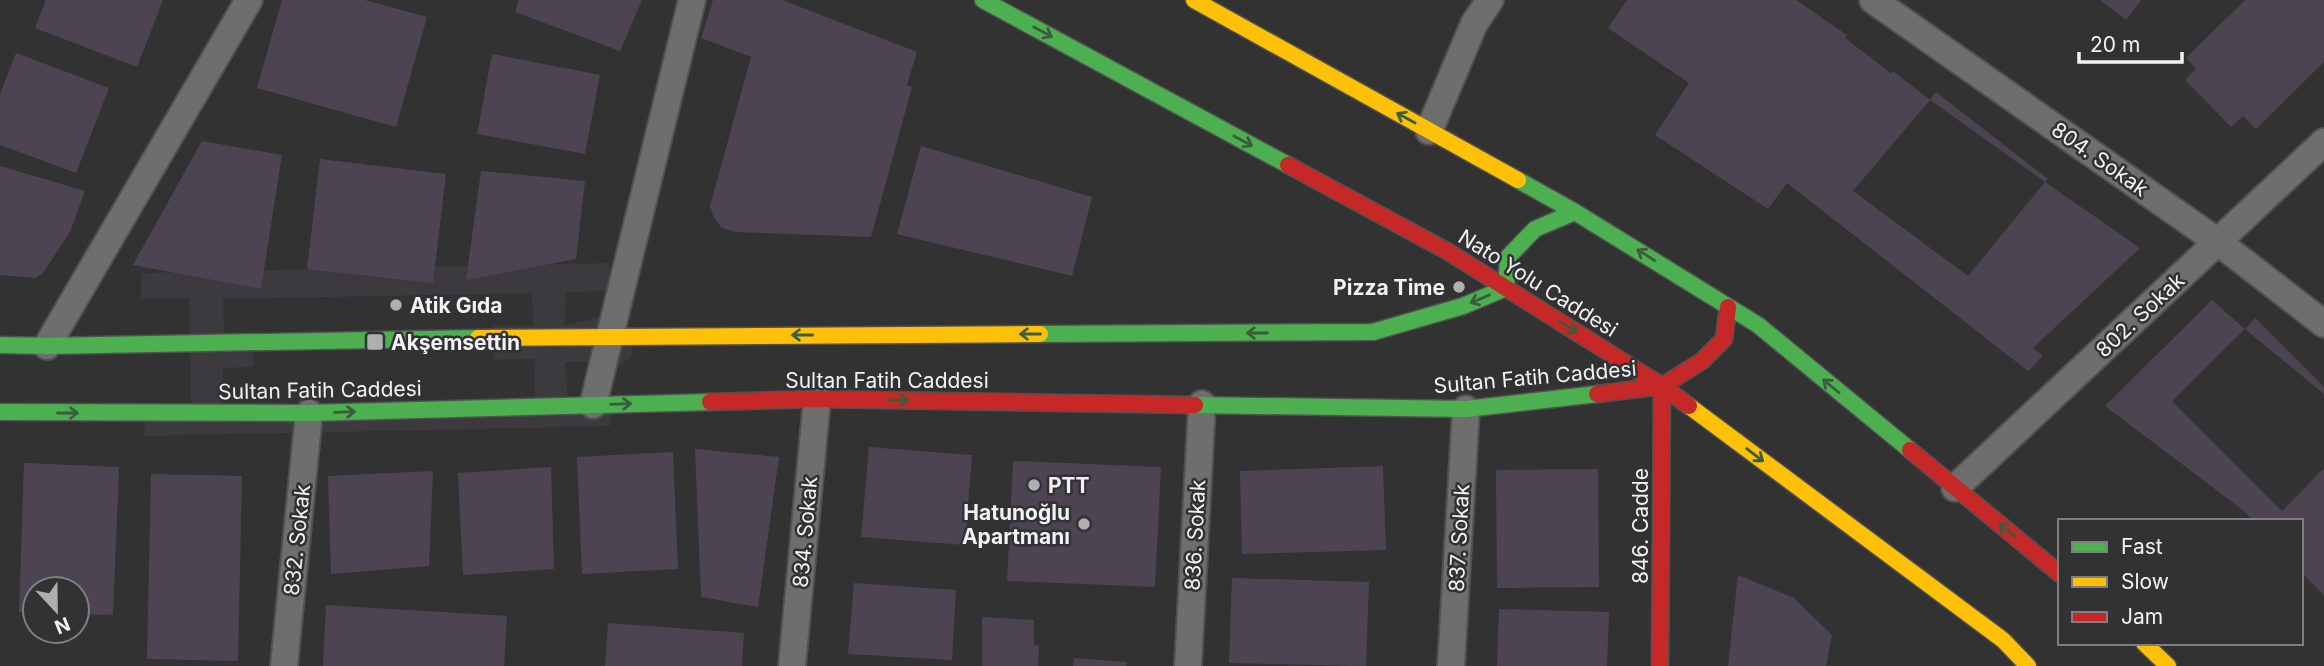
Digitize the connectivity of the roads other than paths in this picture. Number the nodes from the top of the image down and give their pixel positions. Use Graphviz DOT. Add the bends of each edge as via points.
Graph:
graph roads {
  1 [pos="249,0"];
  2 [pos="692,0"];
  3 [pos="983,0"];
  4 [pos="1194,0"];
  5 [pos="1490,0"];
  6 [pos="1873,0"];
  7 [pos="1429,131"];
  8 [pos="2324,142"];
  9 [pos="1575,212"];
  10 [pos="2218,242"];
  11 [pos="1506,288"];
  12 [pos="1728,307"];
  13 [pos="2324,324"];
  14 [pos="610,336"];
  15 [pos="0,345"];
  16 [pos="47,346"];
  17 [pos="1662,386"];
  18 [pos="817,399"];
  19 [pos="1202,404"];
  20 [pos="593,405"];
  21 [pos="1466,409"];
  22 [pos="0,412"];
  23 [pos="309,413"];
  24 [pos="1955,488"];
  25 [pos="2058,572"];
  26 [pos="2146,645"];
  27 [pos="284,666"];
  28 [pos="792,666"];
  29 [pos="1188,666"];
  30 [pos="1451,666"];
  31 [pos="1660,666"];
  32 [pos="2028,666"];
  33 [pos="2168,666"];
  1 -- 16 [label="street"];
  2 -- 14 [label="street"];
  3 -- 11 [label="main road, Nato Yolu Caddesi, one-way" via="1447,251"];
  7 -- 4 [label="main road, one-way"];
  5 -- 7 [label="street" via="1474,24"];
  6 -- 10 [label="street, 804. Sokak"];
  7 -- 9 [label="main road"];
  8 -- 10 [label="street, 802. Sokak"];
  9 -- 11 [label="main road" via="1535,229 1508,257"];
  12 -- 9 [label="main road, one-way"];
  10 -- 13 [label="street, 804. Sokak"];
  10 -- 24 [label="street, 802. Sokak"];
  11 -- 14 [label="main road, one-way" via="1463,306 1373,332"];
  11 -- 17 [label="main road, Nato Yolu Caddesi, one-way"];
  12 -- 17 [label="main road, Sultan Fatih Caddesi" via="1724,340 1702,361"];
  24 -- 12 [label="main road, one-way" via="1758,325"];
  14 -- 16 [label="main road"];
  14 -- 20 [label="street"];
  15 -- 16 [label="main road"];
  17 -- 21 [label="main road, Sultan Fatih Caddesi"];
  17 -- 31 [label="main road, 846. Cadde"];
  17 -- 32 [label="main road, Nato Yolu Caddesi, one-way" via="2003,640"];
  18 -- 19 [label="main road, Sultan Fatih Caddesi, one-way"];
  20 -- 18 [label="main road, Sultan Fatih Caddesi, one-way"];
  18 -- 28 [label="street, 834. Sokak"];
  19 -- 21 [label="main road, Sultan Fatih Caddesi"];
  19 -- 29 [label="street, 836. Sokak"];
  23 -- 20 [label="main road, Sultan Fatih Caddesi, one-way"];
  21 -- 30 [label="street, 837. Sokak"];
  22 -- 23 [label="main road, Sultan Fatih Caddesi, one-way"];
  23 -- 27 [label="street, 832. Sokak"];
  25 -- 24 [label="main road, one-way"];
  26 -- 33 [label="main road"];
}
